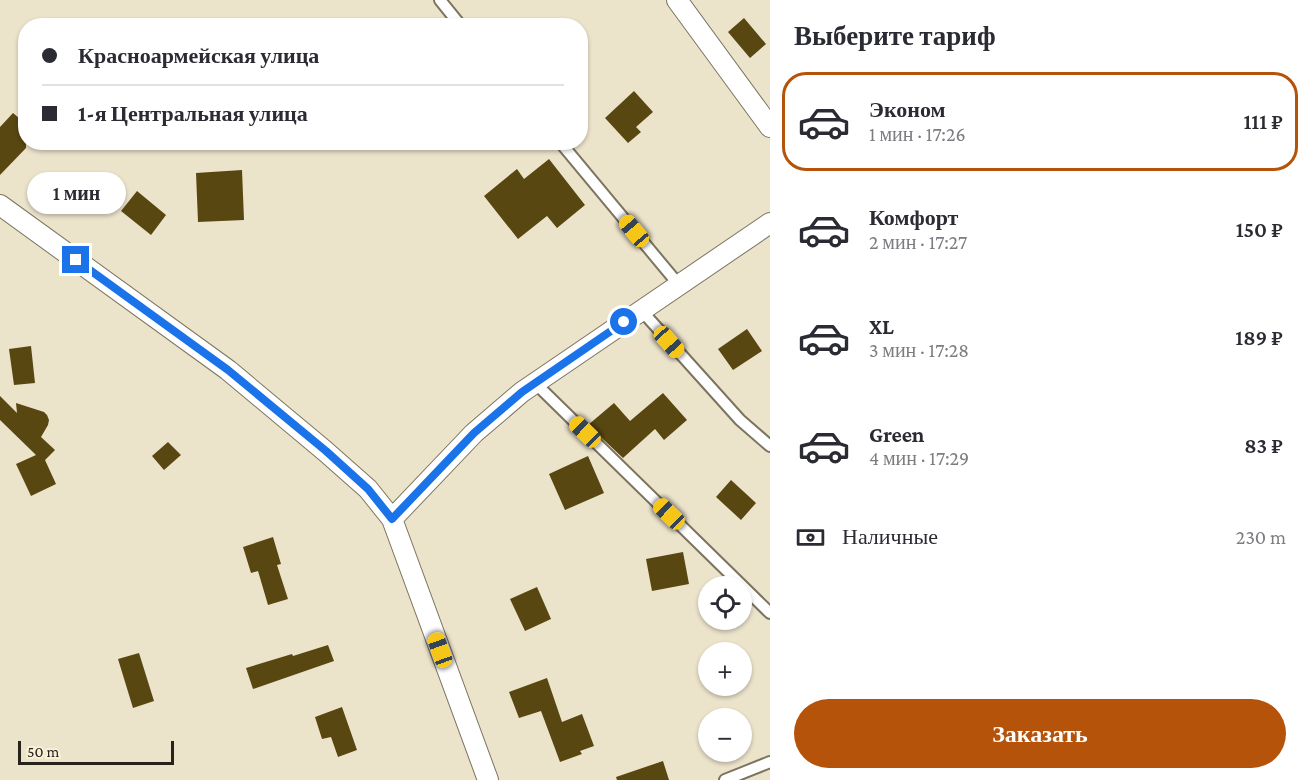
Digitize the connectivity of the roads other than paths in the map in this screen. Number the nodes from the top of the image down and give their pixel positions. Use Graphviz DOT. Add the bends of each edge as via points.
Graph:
graph roads {
  1 [pos="440,0"];
  2 [pos="677,0"];
  3 [pos="455,18"];
  4 [pos="770,127"];
  5 [pos="567,150"];
  6 [pos="0,205"];
  7 [pos="770,223"];
  8 [pos="679,285"];
  9 [pos="641,310"];
  10 [pos="535,383"];
  11 [pos="770,446"];
  12 [pos="392,519"];
  13 [pos="770,613"];
  14 [pos="770,762"];
  15 [pos="489,780"];
  16 [pos="725,780"];
  1 -- 3 [label="lane"];
  2 -- 4 [label="street"];
  5 -- 8 [label="lane"];
  6 -- 12 [label="street" via="228,370 368,489"];
  7 -- 8 [label="street"];
  8 -- 9 [label="street"];
  9 -- 10 [label="street"];
  9 -- 11 [label="lane" via="740,420"];
  10 -- 12 [label="street" via="474,433"];
  10 -- 13 [label="lane"];
  12 -- 15 [label="street"];
  14 -- 16 [label="lane"];
}
